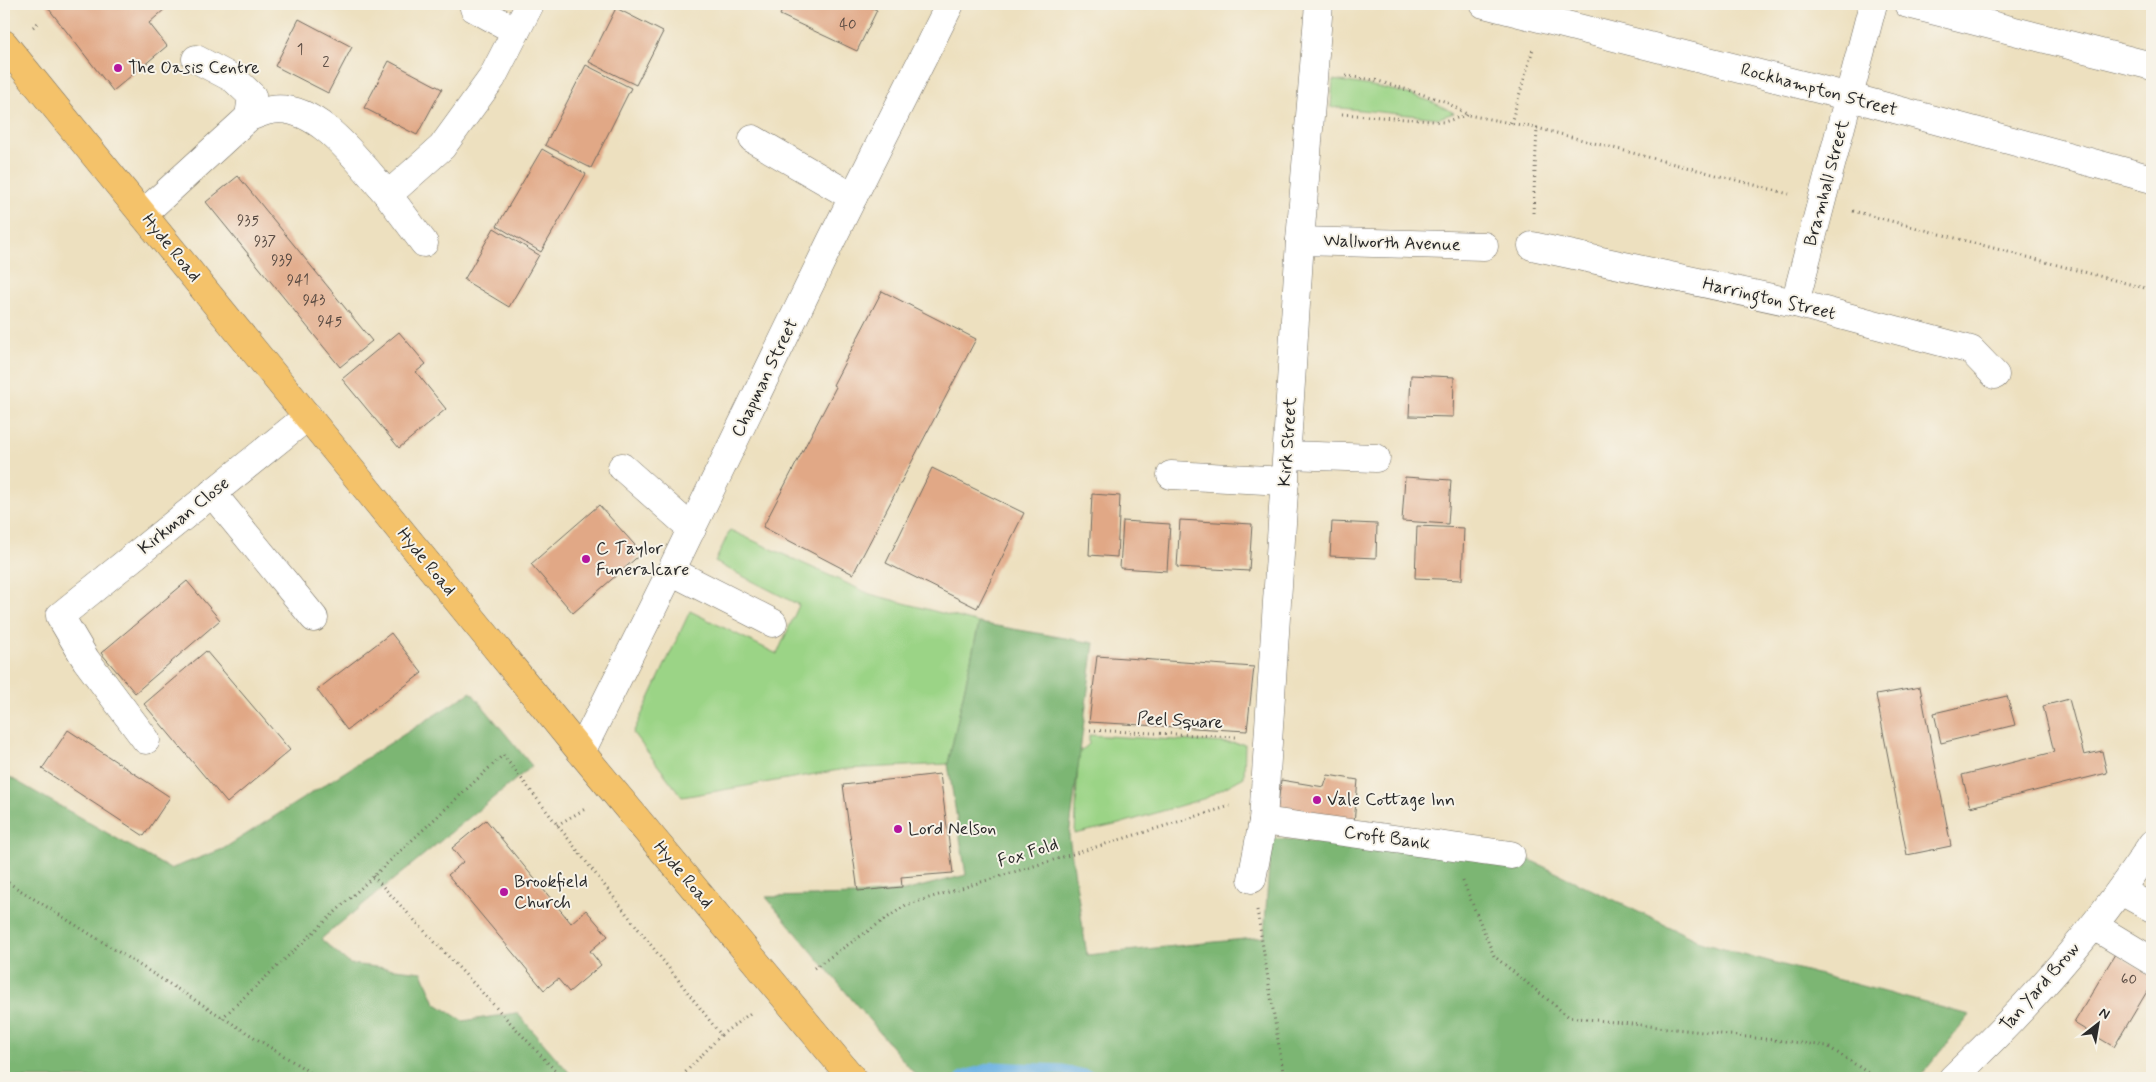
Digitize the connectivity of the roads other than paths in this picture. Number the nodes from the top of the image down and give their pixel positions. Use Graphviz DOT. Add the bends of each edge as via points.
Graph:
graph roads {
  1 [pos="530,4"];
  2 [pos="950,4"];
  3 [pos="1319,4"];
  4 [pos="1484,4"];
  5 [pos="1873,4"];
  6 [pos="1908,4"];
  7 [pos="474,8"];
  8 [pos="1538,10"];
  9 [pos="516,31"];
  10 [pos="4,44"];
  11 [pos="196,59"];
  12 [pos="2152,66"];
  13 [pos="1850,97"];
  14 [pos="249,117"];
  15 [pos="753,139"];
  16 [pos="2152,179"];
  17 [pos="388,195"];
  18 [pos="853,197"];
  19 [pos="142,214"];
  20 [pos="1300,241"];
  21 [pos="424,243"];
  22 [pos="1484,246"];
  23 [pos="1532,246"];
  24 [pos="1795,303"];
  25 [pos="1995,375"];
  26 [pos="308,416"];
  27 [pos="1287,455"];
  28 [pos="1376,458"];
  29 [pos="622,467"];
  30 [pos="1171,476"];
  31 [pos="1285,481"];
  32 [pos="212,493"];
  33 [pos="692,530"];
  34 [pos="672,572"];
  35 [pos="314,618"];
  36 [pos="773,623"];
  37 [pos="146,740"];
  38 [pos="582,752"];
  39 [pos="1264,808"];
  40 [pos="2152,844"];
  41 [pos="1511,855"];
  42 [pos="1252,880"];
  43 [pos="2121,891"];
  44 [pos="2152,908"];
  45 [pos="2094,926"];
  46 [pos="2152,961"];
  47 [pos="852,1078"];
  48 [pos="1953,1078"];
  1 -- 9 [label="street"];
  2 -- 18 [label="street, Chapman Street"];
  3 -- 20 [label="street, Kirk Street"];
  4 -- 8 [label="street, Rockhampton Street"];
  5 -- 13 [label="street, Bramhall Street"];
  6 -- 12 [label="street"];
  7 -- 9 [label="street"];
  8 -- 13 [label="street, Rockhampton Street"];
  9 -- 17 [label="street" via="492,78 442,147"];
  10 -- 19 [label="highway, Hyde Road"];
  11 -- 14 [label="street" via="234,79 252,96"];
  13 -- 16 [label="street, Rockhampton Street"];
  13 -- 24 [label="street, Bramhall Street"];
  14 -- 17 [label="street" via="271,109 295,111 327,128"];
  14 -- 19 [label="street"];
  15 -- 18 [label="street"];
  17 -- 21 [label="street"];
  18 -- 33 [label="street, Chapman Street"];
  19 -- 26 [label="highway, Hyde Road"];
  20 -- 22 [label="street, Wallworth Avenue"];
  20 -- 27 [label="street, Kirk Street"];
  23 -- 24 [label="street, Harrington Street"];
  24 -- 25 [label="street, Harrington Street" via="1971,350"];
  26 -- 32 [label="street, Kirkman Close"];
  26 -- 38 [label="highway, Hyde Road"];
  27 -- 28 [label="street"];
  27 -- 31 [label="street, Kirk Street"];
  29 -- 33 [label="street"];
  30 -- 31 [label="street"];
  31 -- 39 [label="street, Kirk Street"];
  32 -- 35 [label="street"];
  32 -- 37 [label="street, Kirkman Close" via="60,616 86,660"];
  33 -- 34 [label="street, Chapman Street"];
  34 -- 36 [label="street"];
  34 -- 38 [label="street, Chapman Street"];
  38 -- 47 [label="highway, Hyde Road"];
  39 -- 41 [label="street, Croft Bank" via="1448,846"];
  39 -- 42 [label="street, Kirk Street"];
  40 -- 43 [label="street, Tan Yard Brow"];
  43 -- 44 [label="street"];
  43 -- 45 [label="street, Tan Yard Brow"];
  45 -- 46 [label="street"];
  45 -- 48 [label="street, Tan Yard Brow" via="1996,1038"];
}
